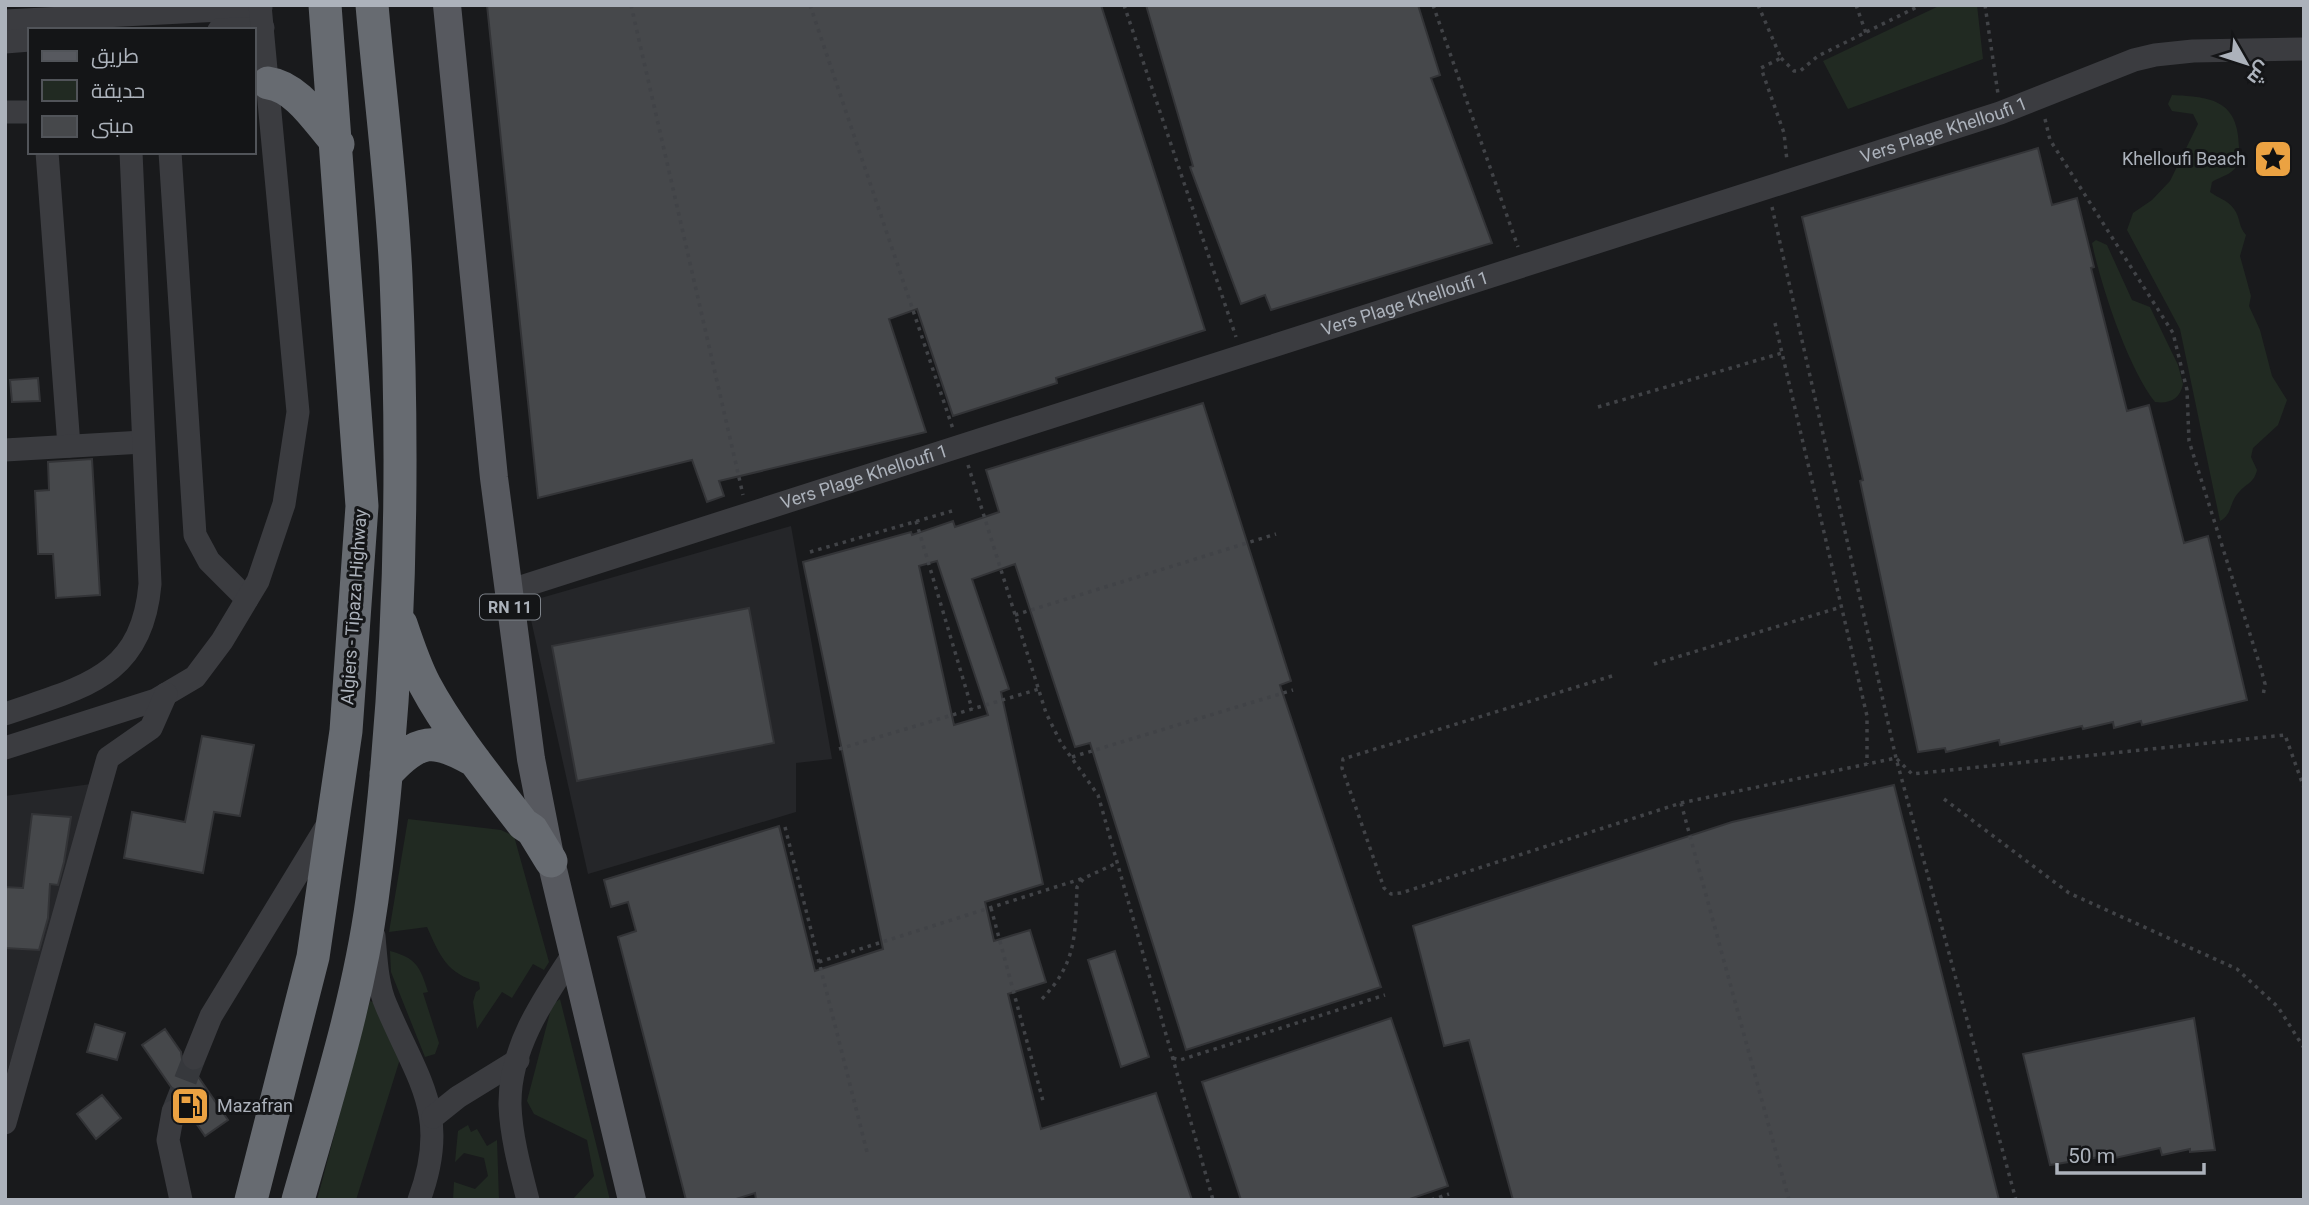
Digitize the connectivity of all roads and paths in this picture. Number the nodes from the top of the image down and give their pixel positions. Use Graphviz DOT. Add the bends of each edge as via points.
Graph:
graph roads {
  1 [pos="325,5"];
  2 [pos="372,5"];
  3 [pos="447,5"];
  4 [pos="631,5"];
  5 [pos="810,5"];
  6 [pos="1124,5"];
  7 [pos="1433,5"];
  8 [pos="1758,5"];
  9 [pos="1856,5"];
  10 [pos="1921,5"];
  11 [pos="1985,5"];
  12 [pos="192,8"];
  13 [pos="261,14"];
  14 [pos="154,16"];
  15 [pos="5,21"];
  16 [pos="224,28"];
  17 [pos="1866,33"];
  18 [pos="28,40"];
  19 [pos="5,42"];
  20 [pos="2304,49"];
  21 [pos="1781,58"];
  22 [pos="268,83"];
  23 [pos="2044,96"];
  24 [pos="28,112"];
  25 [pos="5,113"];
  26 [pos="2000,113"];
  27 [pos="338,144"];
  28 [pos="47,154"];
  29 [pos="131,154"];
  30 [pos="170,154"];
  31 [pos="1779,184"];
  32 [pos="1525,265"];
  33 [pos="1775,323"];
  34 [pos="1782,353"];
  35 [pos="1240,357"];
  36 [pos="1598,407"];
  37 [pos="143,442"];
  38 [pos="962,445"];
  39 [pos="69,446"];
  40 [pos="5,450"];
  41 [pos="952,511"];
  42 [pos="747,514"];
  43 [pos="916,521"];
  44 [pos="1276,534"];
  45 [pos="810,552"];
  46 [pos="508,591"];
  47 [pos="247,599"];
  48 [pos="1842,607"];
  49 [pos="397,612"];
  50 [pos="1015,615"];
  51 [pos="1654,664"];
  52 [pos="1612,676"];
  53 [pos="1039,689"];
  54 [pos="1293,690"];
  55 [pos="166,694"];
  56 [pos="2263,696"];
  57 [pos="5,707"];
  58 [pos="972,709"];
  59 [pos="6,714"];
  60 [pos="5,748"];
  61 [pos="839,749"];
  62 [pos="1072,757"];
  63 [pos="1896,758"];
  64 [pos="475,761"];
  65 [pos="1867,764"];
  66 [pos="386,774"];
  67 [pos="2304,788"];
  68 [pos="1944,799"];
  69 [pos="1681,803"];
  70 [pos="331,819"];
  71 [pos="785,827"];
  72 [pos="551,861"];
  73 [pos="1117,863"];
  74 [pos="1084,878"];
  75 [pos="371,902"];
  76 [pos="991,908"];
  77 [pos="574,953"];
  78 [pos="819,962"];
  79 [pos="1385,995"];
  80 [pos="1042,999"];
  81 [pos="2304,1048"];
  82 [pos="194,1058"];
  83 [pos="1172,1058"];
  84 [pos="518,1060"];
  85 [pos="1043,1101"];
  86 [pos="173,1112"];
  87 [pos="433,1117"];
  88 [pos="5,1123"];
  89 [pos="868,1156"];
  90 [pos="1449,1194"];
  91 [pos="181,1200"];
  92 [pos="251,1200"];
  93 [pos="298,1200"];
  94 [pos="419,1200"];
  95 [pos="528,1200"];
  96 [pos="632,1200"];
  97 [pos="1213,1200"];
  98 [pos="1431,1200"];
  99 [pos="1789,1200"];
  100 [pos="2016,1200"];
  1 -- 27 [label="highway, Algiers - Tipaza Highway"];
  2 -- 49 [label="highway" via="396,274 402,474"];
  3 -- 46 [label="main road, RN 11"];
  4 -- 42 [label="path"];
  5 -- 38 [label="path" via="949,423"];
  6 -- 35 [label="path"];
  7 -- 32 [label="path"];
  8 -- 21 [label="path"];
  9 -- 17 [label="path"];
  10 -- 17 [label="path"];
  11 -- 26 [label="path"];
  12 -- 13 [label="street"];
  12 -- 14 [label="street"];
  13 -- 16 [label="street"];
  13 -- 22 [label="street"];
  14 -- 15 [label="street"];
  17 -- 21 [label="path" via="1800,71"];
  18 -- 19 [label="street"];
  20 -- 23 [label="street, Vers Plage Khelloufi 1" via="2155,55"];
  21 -- 31 [label="path" via="1761,68 1784,133"];
  22 -- 27 [label="highway" via="292,93"];
  22 -- 47 [label="street" via="298,412 284,504 258,581"];
  23 -- 26 [label="street, Vers Plage Khelloufi 1"];
  23 -- 56 [label="path" via="2050,140 2174,333 2187,390 2189,441 2261,669"];
  24 -- 25 [label="street"];
  26 -- 31 [label="street, Vers Plage Khelloufi 1"];
  27 -- 70 [label="highway, Algiers - Tipaza Highway" via="362,506 346,731"];
  28 -- 39 [label="street"];
  29 -- 37 [label="street"];
  30 -- 47 [label="street" via="193,527 200,549"];
  31 -- 32 [label="street, Vers Plage Khelloufi 1"];
  31 -- 63 [label="path"];
  32 -- 35 [label="street, Vers Plage Khelloufi 1"];
  33 -- 34 [label="path"];
  34 -- 36 [label="path"];
  34 -- 48 [label="path"];
  35 -- 38 [label="street, Vers Plage Khelloufi 1"];
  37 -- 39 [label="street"];
  37 -- 59 [label="street" via="150,584 139,636 124,658 103,676"];
  38 -- 42 [label="street, Vers Plage Khelloufi 1"];
  38 -- 50 [label="path"];
  39 -- 40 [label="street"];
  41 -- 43 [label="path"];
  42 -- 46 [label="street, Vers Plage Khelloufi 1"];
  43 -- 45 [label="path"];
  43 -- 58 [label="path"];
  44 -- 50 [label="path"];
  46 -- 72 [label="main road, RN 11" via="531,759"];
  47 -- 55 [label="street" via="195,677"];
  48 -- 51 [label="path"];
  48 -- 65 [label="path" via="1867,716"];
  49 -- 64 [label="highway" via="425,685"];
  49 -- 66 [label="highway"];
  50 -- 53 [label="path"];
  52 -- 69 [label="path" via="1343,759 1342,768 1384,888 1391,894 1401,893"];
  53 -- 58 [label="path"];
  53 -- 62 [label="path" via="1056,733"];
  54 -- 62 [label="path"];
  55 -- 60 [label="street"];
  55 -- 88 [label="street" via="151,728 108,758"];
  57 -- 59 [label="street"];
  58 -- 61 [label="path"];
  62 -- 73 [label="path" via="1098,795"];
  63 -- 65 [label="path"];
  63 -- 67 [label="path" via="1912,774 2285,735"];
  63 -- 100 [label="path"];
  64 -- 66 [label="highway" via="443,745 421,745 402,756"];
  64 -- 72 [label="highway" via="532,830"];
  65 -- 69 [label="path"];
  66 -- 75 [label="highway"];
  68 -- 81 [label="path" via="2069,893 2237,968 2278,1007"];
  69 -- 99 [label="path"];
  70 -- 82 [label="street" via="211,1016"];
  70 -- 92 [label="highway, Algiers - Tipaza Highway" via="313,957"];
  71 -- 78 [label="path"];
  72 -- 77 [label="main road, RN 11"];
  73 -- 74 [label="path"];
  73 -- 83 [label="path"];
  74 -- 76 [label="path"];
  74 -- 80 [label="path" via="1077,887 1071,957 1065,972"];
  75 -- 87 [label="street" via="385,1003 422,1078"];
  75 -- 93 [label="highway" via="347,1027"];
  76 -- 78 [label="path"];
  76 -- 85 [label="path"];
  77 -- 84 [label="street" via="528,1028"];
  77 -- 96 [label="main road, RN 11"];
  78 -- 89 [label="path"];
  79 -- 83 [label="path" via="1180,1060"];
  83 -- 97 [label="path"];
  84 -- 87 [label="street"];
  84 -- 95 [label="street" via="510,1103"];
  86 -- 91 [label="street" via="168,1140"];
  87 -- 94 [label="street" via="431,1165"];
  90 -- 98 [label="path"];
}
